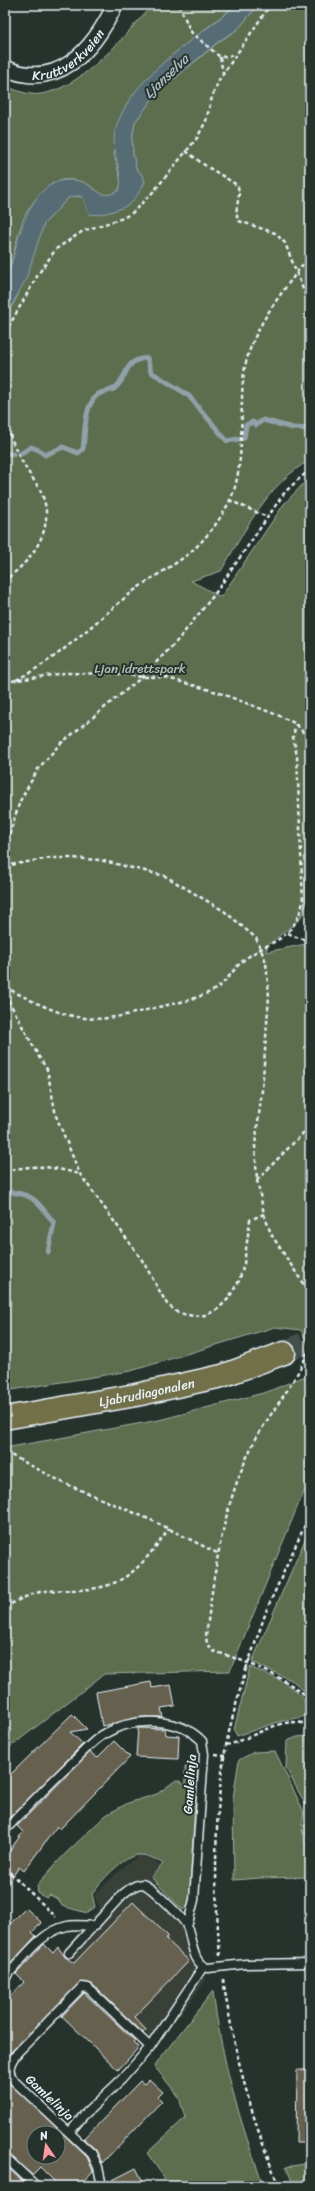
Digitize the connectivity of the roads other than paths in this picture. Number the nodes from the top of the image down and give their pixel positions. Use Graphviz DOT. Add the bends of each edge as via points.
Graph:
graph roads {
  1 [pos="115,5"];
  2 [pos="5,68"];
  3 [pos="284,1353"];
  4 [pos="5,1418"];
  5 [pos="5,1830"];
  6 [pos="95,1926"];
  7 [pos="187,1927"];
  8 [pos="69,1953"];
  9 [pos="310,1963"];
  10 [pos="206,1968"];
  11 [pos="5,1978"];
  12 [pos="150,2047"];
  13 [pos="70,2132"];
  14 [pos="5,2157"];
  15 [pos="36,2186"];
  16 [pos="102,2186"];
  1 -- 2 [label="street, Kruttverkveien" via="91,42 67,67 51,73 34,75"];
  3 -- 4 [label="main road, Ljabrudiagonalen" via="222,1376 180,1386"];
  5 -- 7 [label="lane, Gamlelinja" via="63,1771 113,1729 152,1722 187,1729 202,1741 204,1754 194,1900"];
  6 -- 7 [label="lane" via="123,1894 133,1886 141,1884 149,1887"];
  6 -- 8 [label="lane"];
  6 -- 11 [label="lane" via="67,1926 50,1932"];
  7 -- 10 [label="lane" via="197,1959"];
  9 -- 10 [label="lane, bridge" via="246,1964"];
  10 -- 12 [label="lane, Gamlelinja"];
  12 -- 13 [label="lane, Gamlelinja"];
  12 -- 13 [label="lane, Gamlelinja" via="88,1988 82,1987 18,2052 10,2064 12,2078"];
  13 -- 16 [label="lane, Gamlelinja" via="92,2154"];
  14 -- 15 [label="lane"];
}
